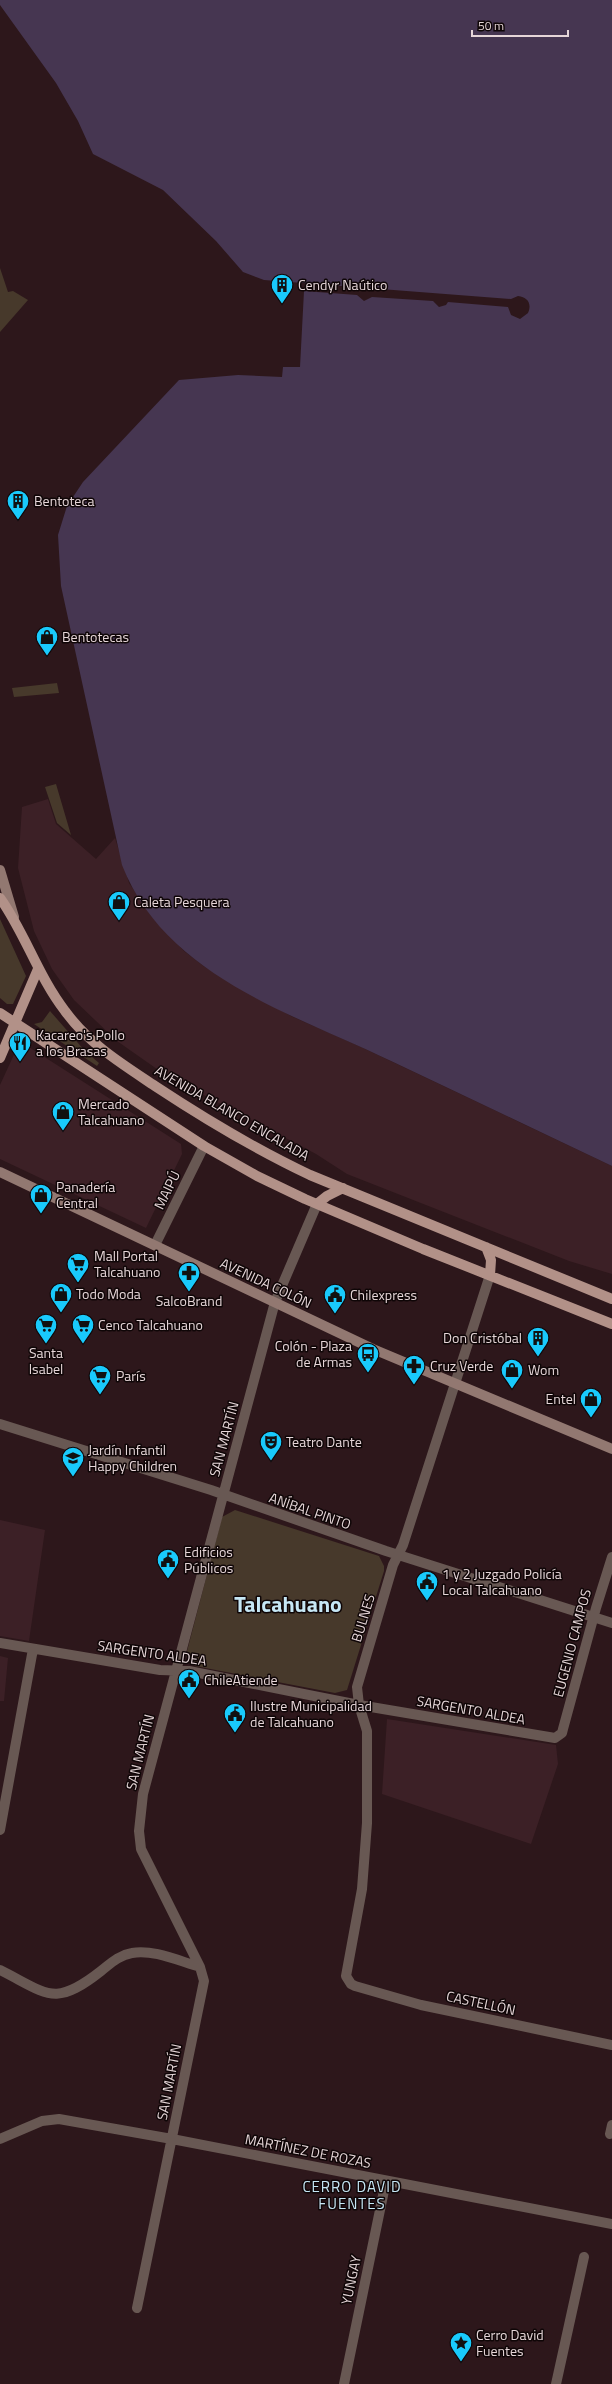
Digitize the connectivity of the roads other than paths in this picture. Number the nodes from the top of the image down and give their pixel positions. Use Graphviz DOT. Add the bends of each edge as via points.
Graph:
graph roads {
  1 [pos="0,870"];
  2 [pos="0,898"];
  3 [pos="16,925"];
  4 [pos="38,969"];
  5 [pos="0,1013"];
  6 [pos="15,1023"];
  7 [pos="0,1058"];
  8 [pos="204,1146"];
  9 [pos="0,1172"];
  10 [pos="343,1188"];
  11 [pos="317,1204"];
  12 [pos="155,1245"];
  13 [pos="486,1247"];
  14 [pos="490,1275"];
  15 [pos="612,1299"];
  16 [pos="275,1302"];
  17 [pos="612,1324"];
  18 [pos="453,1384"];
  19 [pos="0,1424"];
  20 [pos="612,1449"];
  21 [pos="223,1495"];
  22 [pos="398,1555"];
  23 [pos="612,1557"];
  24 [pos="593,1617"];
  25 [pos="612,1623"];
  26 [pos="0,1643"];
  27 [pos="33,1649"];
  28 [pos="176,1671"];
  29 [pos="359,1705"];
  30 [pos="559,1736"];
  31 [pos="0,1830"];
  32 [pos="200,1967"];
  33 [pos="0,1970"];
  34 [pos="348,1981"];
  35 [pos="612,2045"];
  36 [pos="0,2139"];
  37 [pos="172,2139"];
  38 [pos="386,2181"];
  39 [pos="612,2224"];
  40 [pos="584,2257"];
  41 [pos="137,2308"];
  42 [pos="344,2384"];
  43 [pos="556,2384"];
  1 -- 3 [label="main road"];
  2 -- 3 [label="main road, AVENIDA BLANCO ENCALADA"];
  3 -- 4 [label="main road, AVENIDA BLANCO ENCALADA"];
  4 -- 6 [label="main road"];
  4 -- 10 [label="main road, AVENIDA BLANCO ENCALADA" via="74,1022 109,1056 172,1097 269,1154"];
  5 -- 6 [label="main road"];
  6 -- 7 [label="main road"];
  6 -- 8 [label="main road"];
  8 -- 11 [label="main road" via="257,1176"];
  8 -- 12 [label="street, MAIPÚ"];
  9 -- 12 [label="main road, AVENIDA COLÓN"];
  10 -- 11 [label="main road"];
  10 -- 13 [label="main road, AVENIDA BLANCO ENCALADA"];
  11 -- 14 [label="main road"];
  11 -- 16 [label="street, SAN MARTÍN"];
  12 -- 16 [label="main road, AVENIDA COLÓN"];
  13 -- 14 [label="main road" via="491,1260"];
  13 -- 15 [label="main road, AVENIDA BLANCO ENCALADA"];
  14 -- 17 [label="main road"];
  14 -- 18 [label="street, BULNES"];
  16 -- 18 [label="main road, AVENIDA COLÓN"];
  16 -- 21 [label="street, SAN MARTÍN"];
  18 -- 20 [label="main road, AVENIDA COLÓN"];
  18 -- 22 [label="street, BULNES"];
  19 -- 21 [label="street, ANÍBAL PINTO"];
  21 -- 22 [label="street, ANÍBAL PINTO"];
  21 -- 28 [label="street, SAN MARTÍN"];
  22 -- 24 [label="street, ANÍBAL PINTO"];
  22 -- 29 [label="street, BULNES" via="357,1687"];
  23 -- 24 [label="street, EUGENIO CAMPOS"];
  24 -- 25 [label="street, ANÍBAL PINTO"];
  24 -- 30 [label="street, EUGENIO CAMPOS"];
  26 -- 27 [label="street, SARGENTO ALDEA"];
  27 -- 28 [label="street, SARGENTO ALDEA"];
  27 -- 31 [label="street"];
  28 -- 29 [label="street, SARGENTO ALDEA" via="189,1671"];
  28 -- 32 [label="street, SAN MARTÍN" via="146,1783 139,1840"];
  29 -- 30 [label="street, SARGENTO ALDEA" via="550,1738"];
  29 -- 34 [label="street, BULNES" via="367,1731 366,1843 362,1889 346,1972"];
  32 -- 33 [label="street" via="147,1953 132,1953 116,1959 77,1989 61,1994 43,1992"];
  32 -- 37 [label="street, SAN MARTÍN" via="203,1986"];
  34 -- 35 [label="street, CASTELLÓN" via="355,1986 421,2005"];
  36 -- 37 [label="street, MARTÍNEZ DE ROZAS" via="42,2121 59,2119"];
  37 -- 38 [label="street, MARTÍNEZ DE ROZAS"];
  37 -- 41 [label="street, SAN MARTÍN"];
  38 -- 39 [label="street, MARTÍNEZ DE ROZAS"];
  38 -- 42 [label="street, YUNGAY"];
  40 -- 43 [label="street"];
}
